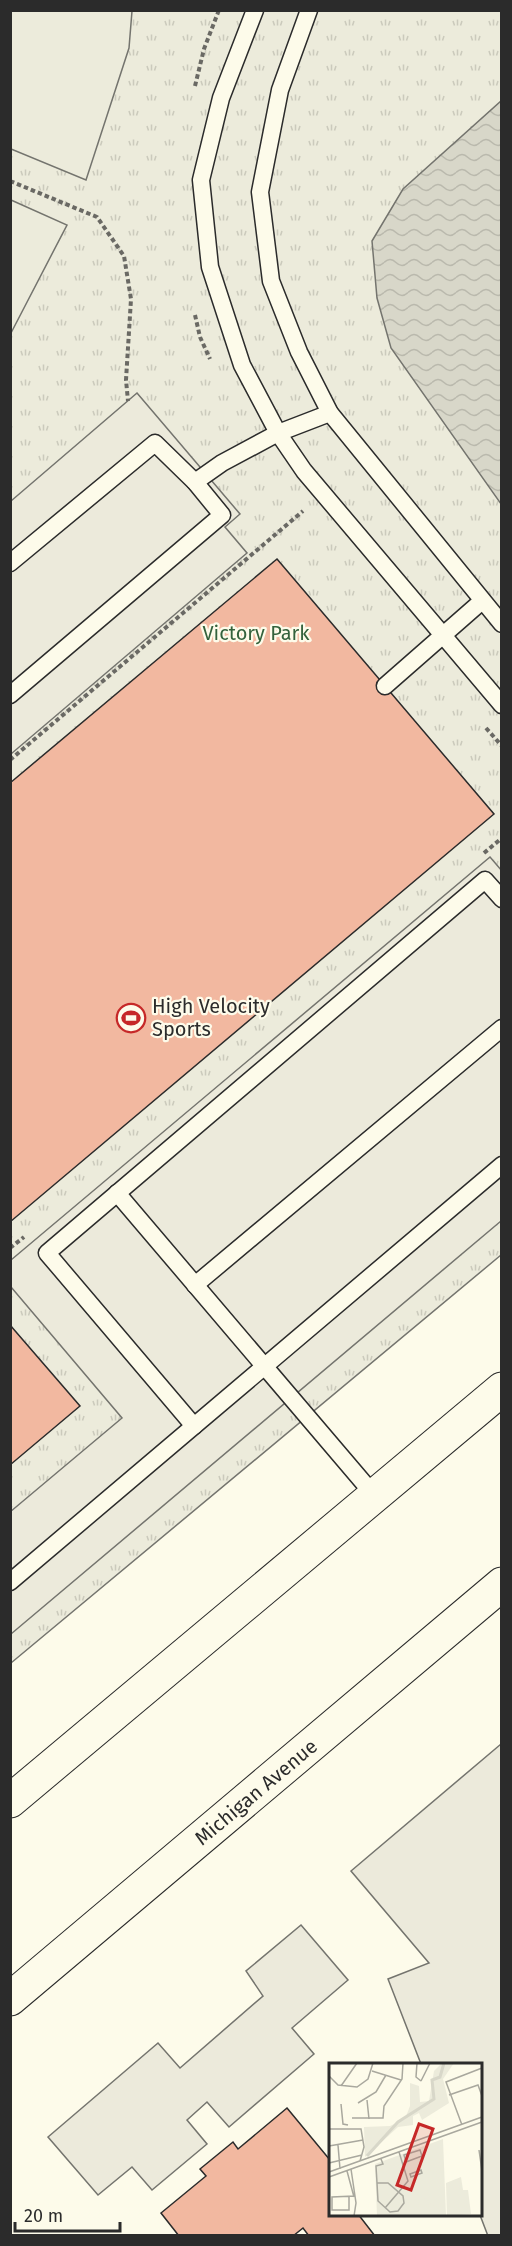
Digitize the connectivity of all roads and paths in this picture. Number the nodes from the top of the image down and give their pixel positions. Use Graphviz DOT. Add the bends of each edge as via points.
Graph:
graph roads {
  1 [pos="255,10"];
  2 [pos="309,10"];
  3 [pos="10,181"];
  4 [pos="128,401"];
  5 [pos="330,413"];
  6 [pos="278,433"];
  7 [pos="195,482"];
  8 [pos="303,511"];
  9 [pos="10,563"];
  10 [pos="482,601"];
  11 [pos="501,624"];
  12 [pos="443,635"];
  13 [pos="385,686"];
  14 [pos="10,695"];
  15 [pos="501,705"];
  16 [pos="10,760"];
  17 [pos="501,899"];
  18 [pos="501,1028"];
  19 [pos="501,1165"];
  20 [pos="117,1194"];
  21 [pos="195,1285"];
  22 [pos="265,1366"];
  23 [pos="501,1389"];
  24 [pos="194,1426"];
  25 [pos="374,1496"];
  26 [pos="10,1582"];
  27 [pos="501,1584"];
  28 [pos="10,1801"];
  29 [pos="10,2000"];
  1 -- 6 [label="lane" via="221,98 201,180 210,267 242,365"];
  2 -- 5 [label="lane" via="280,90 260,192 271,281 299,352"];
  3 -- 4 [label="path" via="97,217 124,256 131,299"];
  5 -- 6 [label="lane"];
  5 -- 10 [label="lane"];
  6 -- 7 [label="lane"];
  6 -- 12 [label="lane" via="304,471"];
  7 -- 9 [label="lane" via="155,443"];
  7 -- 14 [label="lane" via="222,515"];
  8 -- 16 [label="path"];
  10 -- 11 [label="lane"];
  10 -- 12 [label="lane"];
  12 -- 13 [label="lane"];
  12 -- 15 [label="lane"];
  17 -- 20 [label="lane" via="485,880"];
  18 -- 21 [label="lane"];
  19 -- 22 [label="lane"];
  20 -- 21 [label="lane"];
  20 -- 24 [label="lane" via="47,1253"];
  21 -- 22 [label="lane"];
  22 -- 24 [label="lane"];
  22 -- 25 [label="lane"];
  23 -- 25 [label="main road"];
  24 -- 26 [label="lane"];
  25 -- 28 [label="main road"];
  27 -- 29 [label="main road, Michigan Avenue"];
}
